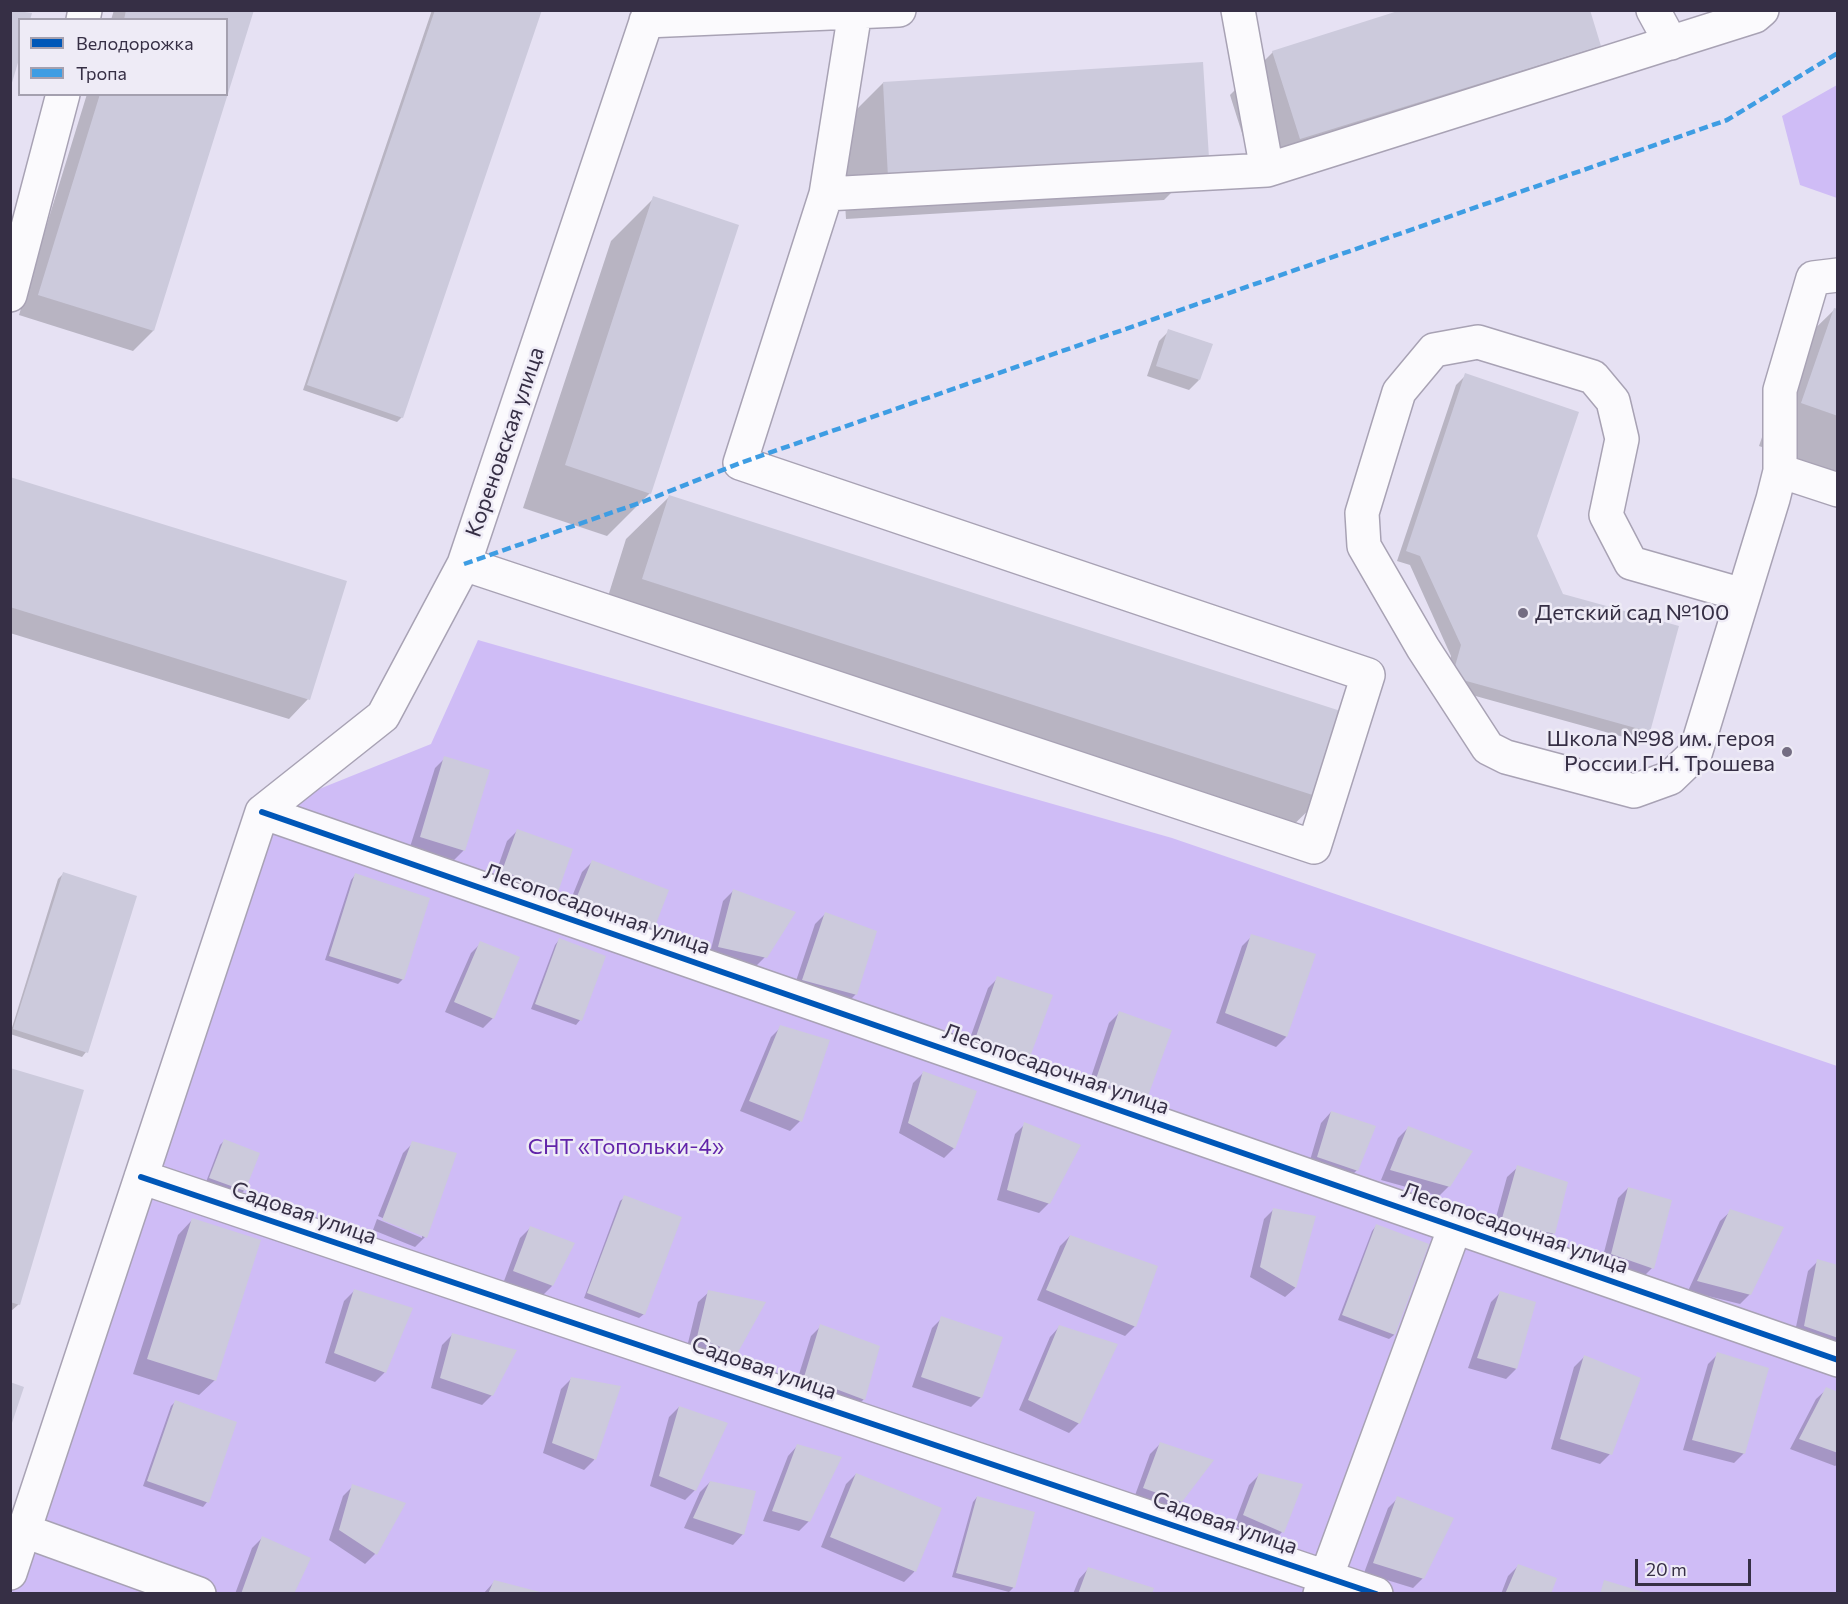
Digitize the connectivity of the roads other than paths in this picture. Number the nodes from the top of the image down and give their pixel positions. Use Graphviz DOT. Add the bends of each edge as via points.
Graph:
graph roads {
  1 [pos="899,10"];
  2 [pos="1238,10"];
  3 [pos="1653,10"];
  4 [pos="1762,10"];
  5 [pos="855,12"];
  6 [pos="648,16"];
  7 [pos="1671,43"];
  8 [pos="62,96"];
  9 [pos="1267,170"];
  10 [pos="826,194"];
  11 [pos="1838,275"];
  12 [pos="10,295"];
  13 [pos="1780,471"];
  14 [pos="1838,490"];
  15 [pos="464,564"];
  16 [pos="1743,595"];
  17 [pos="262,812"];
  18 [pos="141,1177"];
  19 [pos="1455,1227"];
  20 [pos="1838,1360"];
  21 [pos="25,1530"];
  22 [pos="10,1574"];
  23 [pos="1323,1585"];
  24 [pos="200,1593"];
  25 [pos="1376,1593"];
  1 -- 5 [label="street"];
  2 -- 9 [label="street"];
  3 -- 7 [label="street"];
  4 -- 7 [label="street" via="1755,16"];
  5 -- 6 [label="street"];
  5 -- 10 [label="street"];
  6 -- 15 [label="street, Кореновская улица"];
  7 -- 9 [label="street"];
  8 -- 12 [label="street"];
  9 -- 10 [label="street"];
  10 -- 15 [label="street" via="740,463 1368,675 1314,847"];
  11 -- 13 [label="street" via="1813,278 1783,378"];
  13 -- 14 [label="street"];
  13 -- 16 [label="street"];
  15 -- 17 [label="street, Кореновская улица" via="383,716"];
  16 -- 16 [label="street" via="1695,754 1670,778 1634,791 1506,757 1488,747 1364,546 1362,513 1399,392 1434,350 1478,342 1593,377 1613,400 1622,439 1606,515 1631,563"];
  17 -- 18 [label="street"];
  17 -- 19 [label="street, Лесопосадочная улица"];
  18 -- 21 [label="street"];
  18 -- 23 [label="street, Садовая улица"];
  19 -- 20 [label="street, Лесопосадочная улица"];
  19 -- 23 [label="street"];
  21 -- 22 [label="street"];
  21 -- 24 [label="street"];
  23 -- 25 [label="street, Садовая улица"];
}
